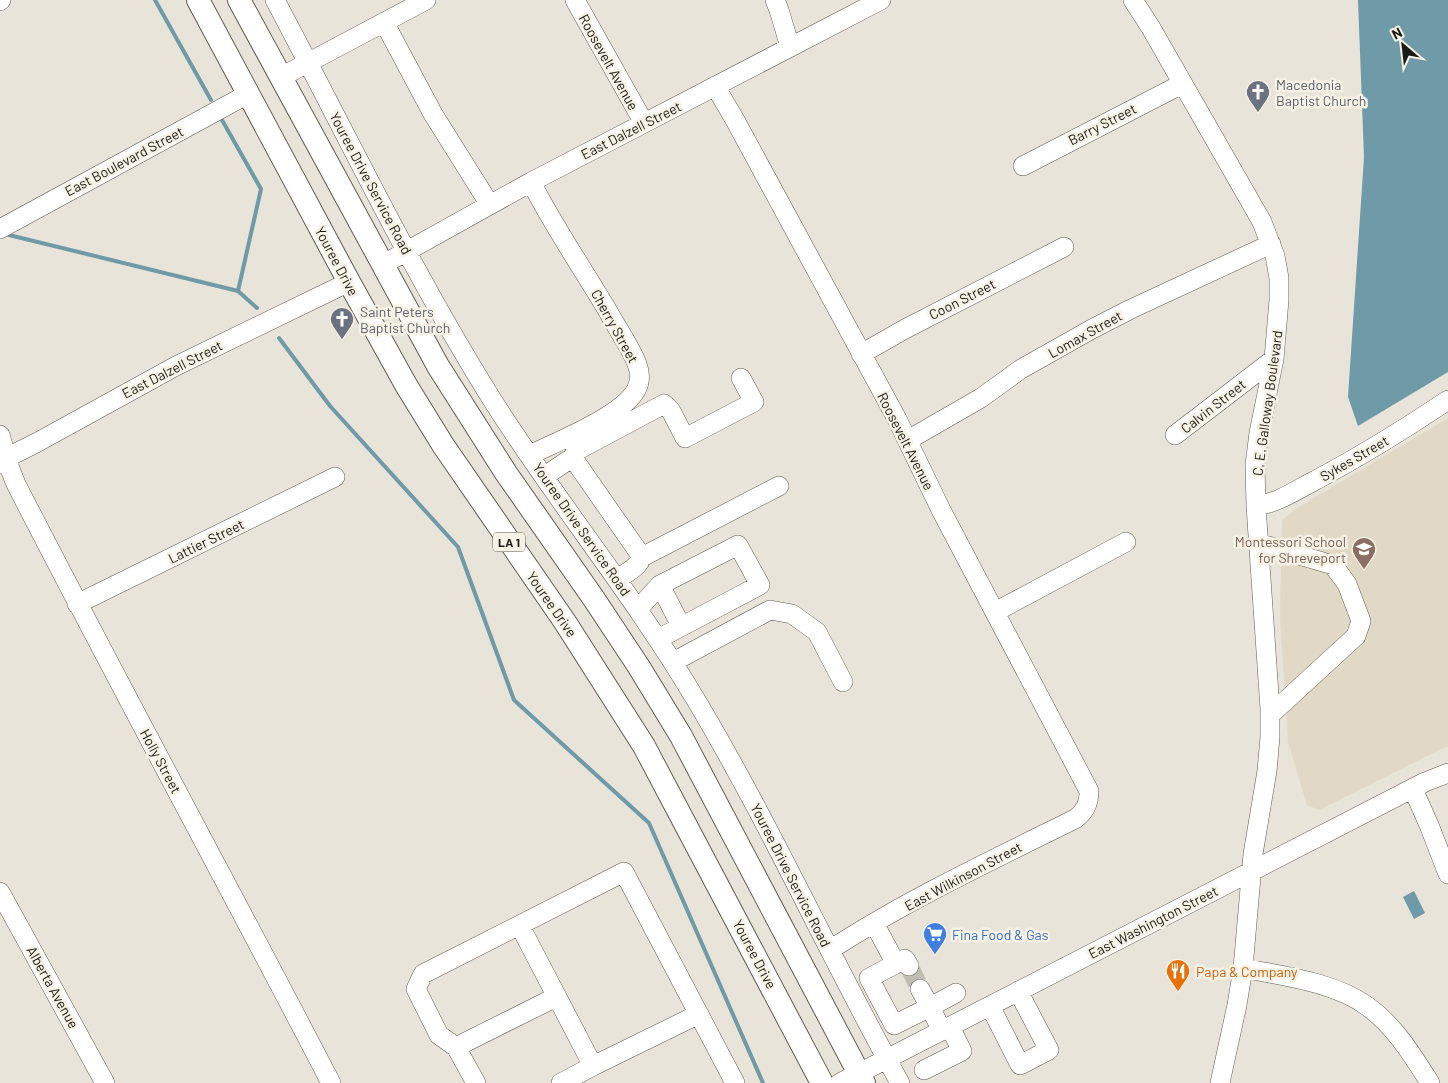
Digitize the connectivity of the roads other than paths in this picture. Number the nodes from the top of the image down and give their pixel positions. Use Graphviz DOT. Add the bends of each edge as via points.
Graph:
graph roads {
  1 [pos="198,0"];
  2 [pos="239,0"];
  3 [pos="275,0"];
  4 [pos="426,0"];
  5 [pos="575,0"];
  6 [pos="774,0"];
  7 [pos="882,0"];
  8 [pos="1133,0"];
  9 [pos="384,22"];
  10 [pos="790,47"];
  11 [pos="309,63"];
  12 [pos="281,77"];
  13 [pos="1182,84"];
  14 [pos="715,86"];
  15 [pos="248,94"];
  16 [pos="644,123"];
  17 [pos="1023,166"];
  18 [pos="531,182"];
  19 [pos="490,205"];
  20 [pos="0,229"];
  21 [pos="1271,244"];
  22 [pos="1064,247"];
  23 [pos="407,252"];
  24 [pos="382,265"];
  25 [pos="349,282"];
  26 [pos="861,354"];
  27 [pos="1274,359"];
  28 [pos="741,378"];
  29 [pos="1448,400"];
  30 [pos="0,435"];
  31 [pos="1175,435"];
  32 [pos="908,440"];
  33 [pos="530,455"];
  34 [pos="572,460"];
  35 [pos="4,462"];
  36 [pos="545,476"];
  37 [pos="335,477"];
  38 [pos="779,486"];
  39 [pos="1256,506"];
  40 [pos="1126,542"];
  41 [pos="1258,543"];
  42 [pos="642,557"];
  43 [pos="617,579"];
  44 [pos="660,585"];
  45 [pos="77,604"];
  46 [pos="638,608"];
  47 [pos="716,608"];
  48 [pos="995,612"];
  49 [pos="682,626"];
  50 [pos="729,632"];
  51 [pos="658,639"];
  52 [pos="673,662"];
  53 [pos="843,682"];
  54 [pos="1270,715"];
  55 [pos="1448,773"];
  56 [pos="1413,789"];
  57 [pos="1089,798"];
  58 [pos="1251,872"];
  59 [pos="1448,874"];
  60 [pos="0,892"];
  61 [pos="874,923"];
  62 [pos="520,926"];
  63 [pos="830,950"];
  64 [pos="1243,968"];
  65 [pos="920,989"];
  66 [pos="1018,991"];
  67 [pos="956,993"];
  68 [pos="556,997"];
  69 [pos="879,997"];
  70 [pos="990,1006"];
  71 [pos="860,1007"];
  72 [pos="930,1007"];
  73 [pos="1027,1009"];
  74 [pos="699,1014"];
  75 [pos="999,1024"];
  76 [pos="943,1030"];
  77 [pos="456,1047"];
  78 [pos="886,1059"];
  79 [pos="593,1066"];
  80 [pos="924,1070"];
  81 [pos="854,1080"];
  82 [pos="105,1083"];
  83 [pos="331,1083"];
  84 [pos="476,1083"];
  85 [pos="561,1083"];
  86 [pos="735,1083"];
  87 [pos="822,1083"];
  88 [pos="900,1083"];
  89 [pos="1220,1083"];
  90 [pos="1430,1083"];
  1 -- 15 [label="main road, Youree Drive / LA 1"];
  2 -- 12 [label="main road, LA 1"];
  3 -- 11 [label="street, Youree Drive Service Road"];
  4 -- 9 [label="street"];
  5 -- 16 [label="street, Roosevelt Avenue"];
  6 -- 10 [label="street"];
  7 -- 10 [label="street, East Dalzell Street"];
  8 -- 13 [label="street, C. E. Galloway Boulevard"];
  9 -- 11 [label="street"];
  9 -- 19 [label="street" via="433,114"];
  10 -- 14 [label="street, East Dalzell Street"];
  11 -- 12 [label="street"];
  11 -- 23 [label="street, Youree Drive Service Road"];
  12 -- 24 [label="main road, LA 1"];
  13 -- 17 [label="street, Barry Street"];
  13 -- 21 [label="street, C. E. Galloway Boulevard" via="1262,222"];
  14 -- 16 [label="street, East Dalzell Street"];
  14 -- 26 [label="street, Roosevelt Avenue"];
  15 -- 20 [label="street, East Boulevard Street"];
  15 -- 25 [label="main road, Youree Drive / LA 1"];
  16 -- 18 [label="street, East Dalzell Street"];
  18 -- 19 [label="street, East Dalzell Street"];
  18 -- 33 [label="street, Cherry Street" via="624,339 639,373 637,388 631,398 616,410"];
  19 -- 23 [label="street, East Dalzell Street"];
  21 -- 27 [label="street, C. E. Galloway Boulevard" via="1279,278"];
  21 -- 32 [label="street, Lomax Street" via="1092,329"];
  22 -- 26 [label="street, Coon Street"];
  23 -- 24 [label="street, East Dalzell Street"];
  23 -- 33 [label="street, Youree Drive Service Road" via="491,398"];
  24 -- 25 [label="main road"];
  24 -- 81 [label="main road, LA 1" via="467,414 639,667 681,736"];
  25 -- 35 [label="street, East Dalzell Street" via="176,366"];
  25 -- 87 [label="main road, Youree Drive / LA 1" via="443,446 606,684 644,746"];
  26 -- 32 [label="street, Roosevelt Avenue"];
  27 -- 31 [label="street, Calvin Street"];
  27 -- 39 [label="street, C. E. Galloway Boulevard" via="1255,465"];
  28 -- 34 [label="street" via="754,402 685,438 664,404 576,451"];
  29 -- 39 [label="street, Sykes Street" via="1362,455 1283,498"];
  30 -- 35 [label="street, Holly Street"];
  32 -- 48 [label="street, Roosevelt Avenue"];
  33 -- 36 [label="street, Youree Drive Service Road"];
  34 -- 36 [label="street"];
  34 -- 42 [label="street"];
  35 -- 45 [label="street, Holly Street"];
  36 -- 43 [label="street, Youree Drive Service Road"];
  37 -- 45 [label="street, Lattier Street"];
  38 -- 42 [label="street"];
  39 -- 41 [label="street, C. E. Galloway Boulevard"];
  40 -- 48 [label="street"];
  41 -- 54 [label="street, C. E. Galloway Boulevard"];
  41 -- 54 [label="street" via="1333,564 1347,584 1361,621 1356,636"];
  42 -- 43 [label="street" via="634,568"];
  43 -- 46 [label="street, Youree Drive Service Road"];
  44 -- 46 [label="street"];
  44 -- 47 [label="street" via="738,546 760,585"];
  44 -- 49 [label="street"];
  45 -- 83 [label="street, Holly Street"];
  46 -- 51 [label="street, Youree Drive Service Road"];
  47 -- 49 [label="street"];
  47 -- 50 [label="street"];
  48 -- 57 [label="street, Roosevelt Avenue" via="1087,785"];
  49 -- 51 [label="street"];
  50 -- 52 [label="street"];
  50 -- 53 [label="street" via="770,610 792,614 817,632"];
  51 -- 52 [label="street, Youree Drive Service Road"];
  52 -- 63 [label="street, Youree Drive Service Road" via="736,770"];
  54 -- 58 [label="street, C. E. Galloway Boulevard" via="1267,771"];
  55 -- 56 [label="street, East Washington Street"];
  56 -- 58 [label="street, East Washington Street"];
  56 -- 59 [label="street"];
  57 -- 61 [label="street, East Wilkinson Street" via="1084,812 1075,819"];
  58 -- 64 [label="street, C. E. Galloway Boulevard"];
  58 -- 66 [label="street, East Washington Street"];
  60 -- 82 [label="street, Alberta Avenue"];
  61 -- 63 [label="street, East Wilkinson Street"];
  61 -- 69 [label="street" via="902,965 869,978"];
  62 -- 68 [label="street"];
  62 -- 74 [label="street" via="624,872"];
  62 -- 77 [label="street" via="423,974 416,989 439,1035"];
  63 -- 71 [label="street, Youree Drive Service Road"];
  64 -- 89 [label="street, C. E. Galloway Boulevard"];
  64 -- 90 [label="street" via="1312,983 1368,1006 1391,1028"];
  65 -- 72 [label="street"];
  66 -- 70 [label="street, East Washington Street"];
  66 -- 73 [label="street"];
  67 -- 72 [label="street"];
  68 -- 77 [label="street"];
  68 -- 79 [label="street"];
  69 -- 71 [label="street"];
  69 -- 72 [label="street" via="894,1025"];
  70 -- 75 [label="street"];
  70 -- 76 [label="street, East Washington Street"];
  71 -- 78 [label="street, Youree Drive Service Road"];
  72 -- 76 [label="street"];
  73 -- 75 [label="street"];
  73 -- 75 [label="street" via="1049,1050 1020,1065"];
  74 -- 79 [label="street"];
  74 -- 86 [label="street"];
  76 -- 78 [label="street, East Washington Street"];
  76 -- 80 [label="street" via="956,1053"];
  77 -- 84 [label="street"];
  78 -- 81 [label="street, East Washington Street"];
  78 -- 88 [label="street"];
  79 -- 85 [label="street"];
}
